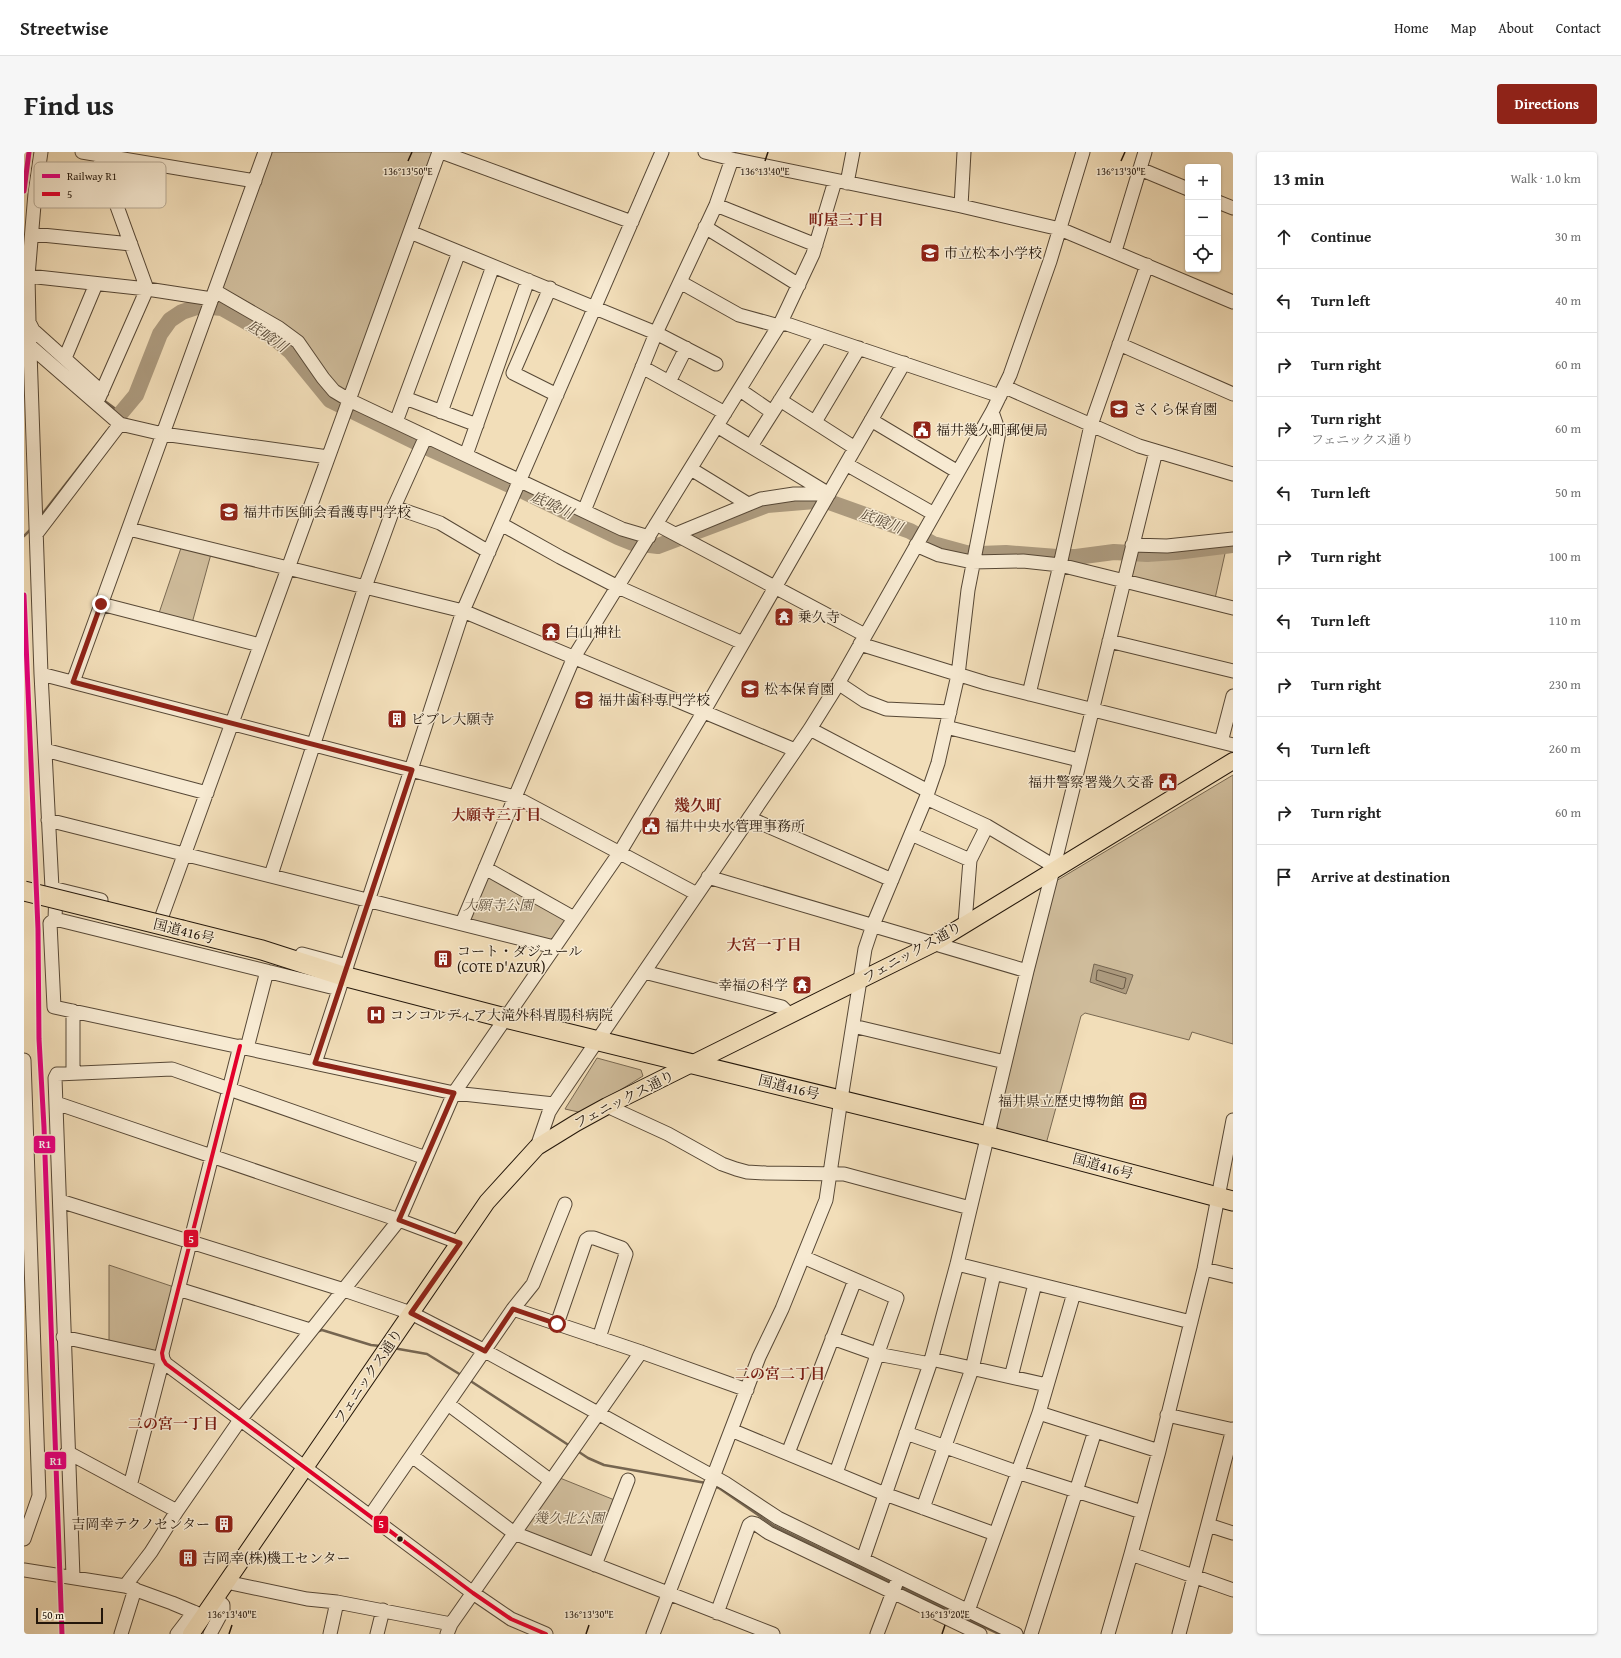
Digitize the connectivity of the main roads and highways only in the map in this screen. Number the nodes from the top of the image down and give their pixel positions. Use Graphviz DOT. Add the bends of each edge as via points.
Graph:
graph roads {
  1 [pos="1233,761"];
  2 [pos="24,891"];
  3 [pos="24,902"];
  4 [pos="181,936"];
  5 [pos="694,1064"];
  6 [pos="1226,1199"];
  7 [pos="191,1634"];
  1 -- 5 [label="main road, フェニックス通り" via="933,944"];
  2 -- 4 [label="highway, 国道416号, bridge"];
  3 -- 4 [label="highway, 国道416号"];
  4 -- 5 [label="highway, 国道416号" via="259,962 343,977"];
  5 -- 6 [label="highway, 国道416号" via="987,1136"];
  5 -- 7 [label="main road, フェニックス通り" via="607,1106 538,1147 496,1191 215,1598 199,1614"];
}
